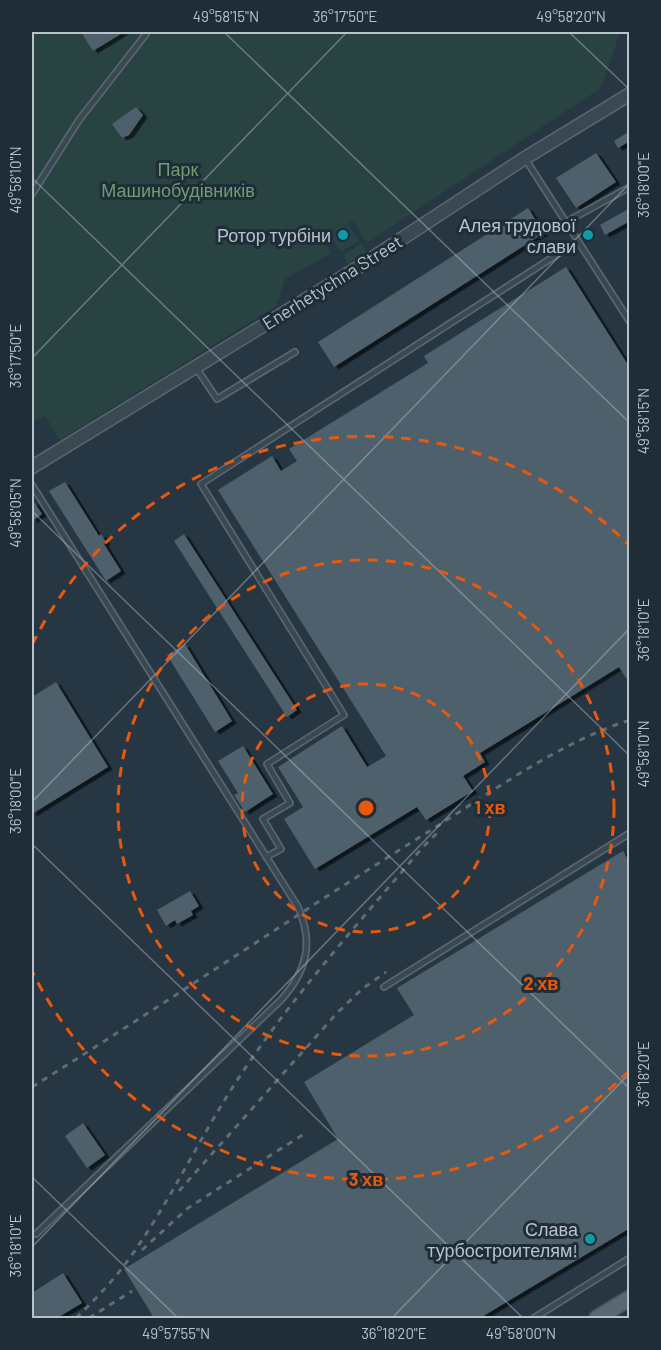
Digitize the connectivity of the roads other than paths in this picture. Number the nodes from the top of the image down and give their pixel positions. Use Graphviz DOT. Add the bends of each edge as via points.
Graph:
graph roads {
  1 [pos="146,34"];
  2 [pos="630,94"];
  3 [pos="525,158"];
  4 [pos="630,187"];
  5 [pos="32,194"];
  6 [pos="566,222"];
  7 [pos="578,241"];
  8 [pos="630,322"];
  9 [pos="295,352"];
  10 [pos="195,367"];
  11 [pos="32,467"];
  12 [pos="32,485"];
  13 [pos="630,833"];
  14 [pos="266,857"];
  15 [pos="384,987"];
  16 [pos="36,1234"];
  17 [pos="630,1258"];
  18 [pos="630,1298"];
  19 [pos="534,1318"];
  20 [pos="597,1318"];
  1 -- 5 [label="lane" via="79,120"];
  2 -- 3 [label="street, Enerhetychna Street"];
  3 -- 6 [label="lane"];
  3 -- 10 [label="street, Enerhetychna Street" via="351,272"];
  4 -- 6 [label="lane"];
  6 -- 7 [label="lane"];
  7 -- 8 [label="lane"];
  7 -- 14 [label="lane" via="201,484 344,716 267,764 290,803 263,819 281,849"];
  9 -- 10 [label="lane" via="217,399"];
  10 -- 11 [label="street, Enerhetychna Street"];
  12 -- 14 [label="lane"];
  13 -- 15 [label="lane"];
  14 -- 16 [label="lane" via="305,925 306,957 297,979 281,1000"];
  17 -- 19 [label="lane"];
  18 -- 20 [label="main road"];
}
